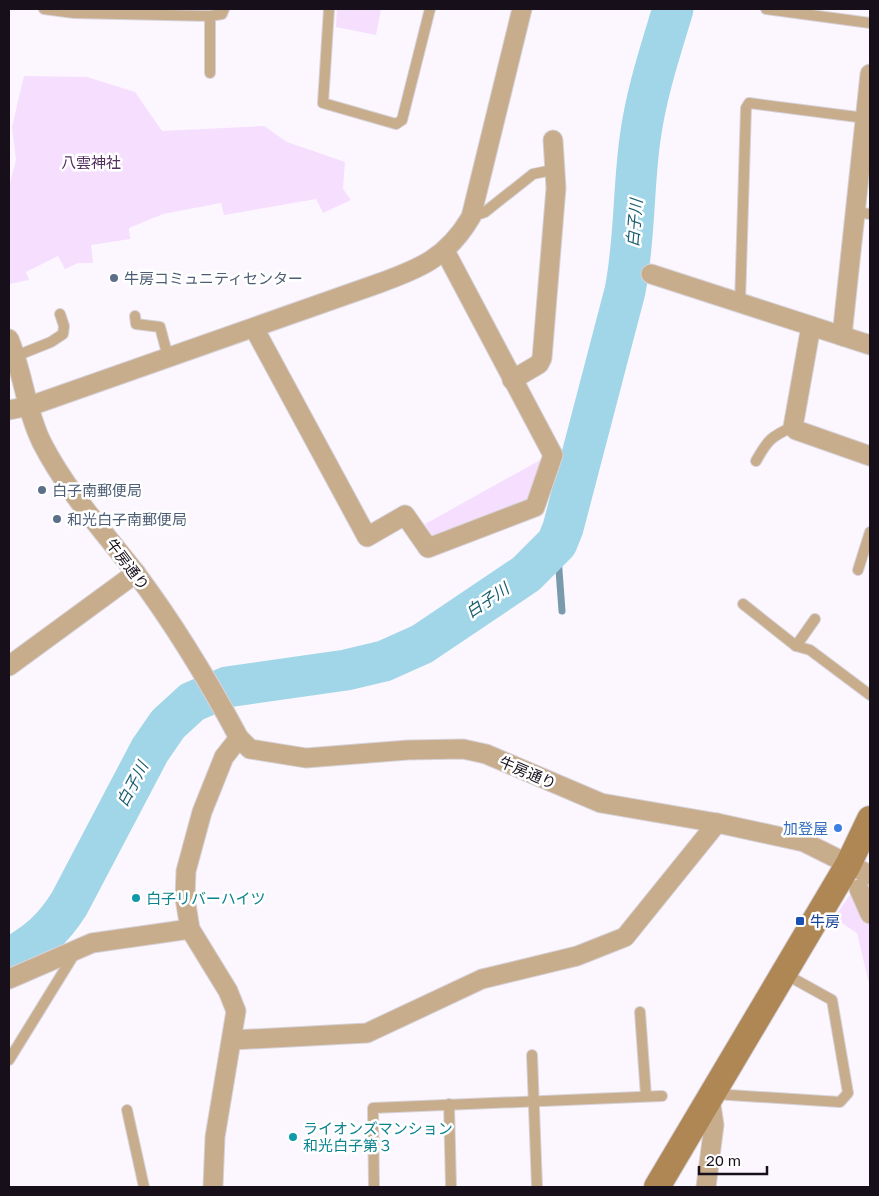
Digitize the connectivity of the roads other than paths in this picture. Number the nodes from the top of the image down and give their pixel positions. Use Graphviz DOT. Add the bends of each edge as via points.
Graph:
graph roads {
  1 [pos="44,9"];
  2 [pos="224,9"];
  3 [pos="329,9"];
  4 [pos="430,9"];
  5 [pos="522,9"];
  6 [pos="766,9"];
  7 [pos="210,16"];
  8 [pos="870,23"];
  9 [pos="210,73"];
  10 [pos="870,74"];
  11 [pos="865,118"];
  12 [pos="553,140"];
  13 [pos="557,169"];
  14 [pos="863,213"];
  15 [pos="472,217"];
  16 [pos="445,251"];
  17 [pos="651,274"];
  18 [pos="740,303"];
  19 [pos="60,314"];
  20 [pos="135,316"];
  21 [pos="811,326"];
  22 [pos="254,328"];
  23 [pos="842,336"];
  24 [pos="9,339"];
  25 [pos="870,345"];
  26 [pos="16,356"];
  27 [pos="168,357"];
  28 [pos="512,380"];
  29 [pos="30,406"];
  30 [pos="9,410"];
  31 [pos="793,427"];
  32 [pos="870,456"];
  33 [pos="756,461"];
  34 [pos="870,532"];
  35 [pos="858,570"];
  36 [pos="136,573"];
  37 [pos="742,604"];
  38 [pos="815,619"];
  39 [pos="796,646"];
  40 [pos="9,666"];
  41 [pos="870,695"];
  42 [pos="239,738"];
  43 [pos="870,819"];
  44 [pos="717,823"];
  45 [pos="859,876"];
  46 [pos="870,914"];
  47 [pos="190,929"];
  48 [pos="78,948"];
  49 [pos="785,974"];
  50 [pos="9,979"];
  51 [pos="640,1012"];
  52 [pos="233,1040"];
  53 [pos="532,1055"];
  54 [pos="9,1060"];
  55 [pos="646,1096"];
  56 [pos="662,1096"];
  57 [pos="711,1096"];
  58 [pos="534,1102"];
  59 [pos="449,1104"];
  60 [pos="127,1110"];
  61 [pos="144,1187"];
  62 [pos="213,1187"];
  63 [pos="374,1187"];
  64 [pos="451,1187"];
  65 [pos="537,1187"];
  66 [pos="657,1187"];
  67 [pos="706,1187"];
  1 -- 7 [label="lane" via="74,13"];
  2 -- 7 [label="lane" via="222,14"];
  3 -- 4 [label="lane" via="323,103 396,124 402,120"];
  5 -- 15 [label="street"];
  6 -- 8 [label="lane"];
  7 -- 9 [label="lane"];
  10 -- 11 [label="street"];
  11 -- 14 [label="street"];
  11 -- 18 [label="lane" via="749,104 746,108"];
  12 -- 13 [label="street"];
  13 -- 15 [label="lane" via="533,174 485,212"];
  13 -- 28 [label="street" via="542,361"];
  14 -- 23 [label="street"];
  15 -- 16 [label="street"];
  16 -- 22 [label="street" via="416,270"];
  16 -- 28 [label="street"];
  17 -- 18 [label="street"];
  18 -- 21 [label="street"];
  19 -- 26 [label="lane" via="63,334"];
  20 -- 27 [label="lane" via="136,324 160,328"];
  21 -- 23 [label="street"];
  21 -- 31 [label="street"];
  22 -- 27 [label="street"];
  22 -- 28 [label="street" via="367,537 405,515 428,548 535,507 553,455"];
  23 -- 25 [label="street"];
  24 -- 26 [label="street, 牛房通り"];
  26 -- 29 [label="street, 牛房通り"];
  27 -- 29 [label="street"];
  29 -- 30 [label="street"];
  29 -- 36 [label="street, 牛房通り" via="41,441 50,457 83,506"];
  31 -- 32 [label="street"];
  31 -- 33 [label="lane" via="768,440"];
  34 -- 35 [label="lane"];
  36 -- 40 [label="street"];
  36 -- 42 [label="street, 牛房通り" via="202,669"];
  37 -- 39 [label="lane"];
  38 -- 39 [label="lane"];
  39 -- 41 [label="lane" via="810,650"];
  42 -- 44 [label="street, 牛房通り" via="250,749 306,758 462,749 486,754 601,803"];
  42 -- 47 [label="street" via="224,757 202,812 186,871 185,898"];
  43 -- 45 [label="street"];
  44 -- 45 [label="street, 牛房通り" via="804,842"];
  44 -- 52 [label="street" via="625,937 578,956 482,979 367,1033"];
  45 -- 46 [label="street"];
  45 -- 49 [label="street"];
  47 -- 48 [label="street" via="92,943"];
  47 -- 52 [label="street" via="234,1004"];
  48 -- 50 [label="street"];
  48 -- 54 [label="lane"];
  49 -- 57 [label="street"];
  49 -- 57 [label="lane" via="832,1000 848,1093 840,1102"];
  51 -- 55 [label="lane"];
  52 -- 62 [label="street" via="214,1137"];
  53 -- 58 [label="lane"];
  55 -- 56 [label="lane"];
  55 -- 58 [label="lane"];
  57 -- 66 [label="street"];
  57 -- 67 [label="street" via="714,1125"];
  58 -- 59 [label="lane"];
  58 -- 65 [label="lane"];
  59 -- 63 [label="lane" via="373,1108"];
  59 -- 64 [label="lane"];
  60 -- 61 [label="lane"];
}
